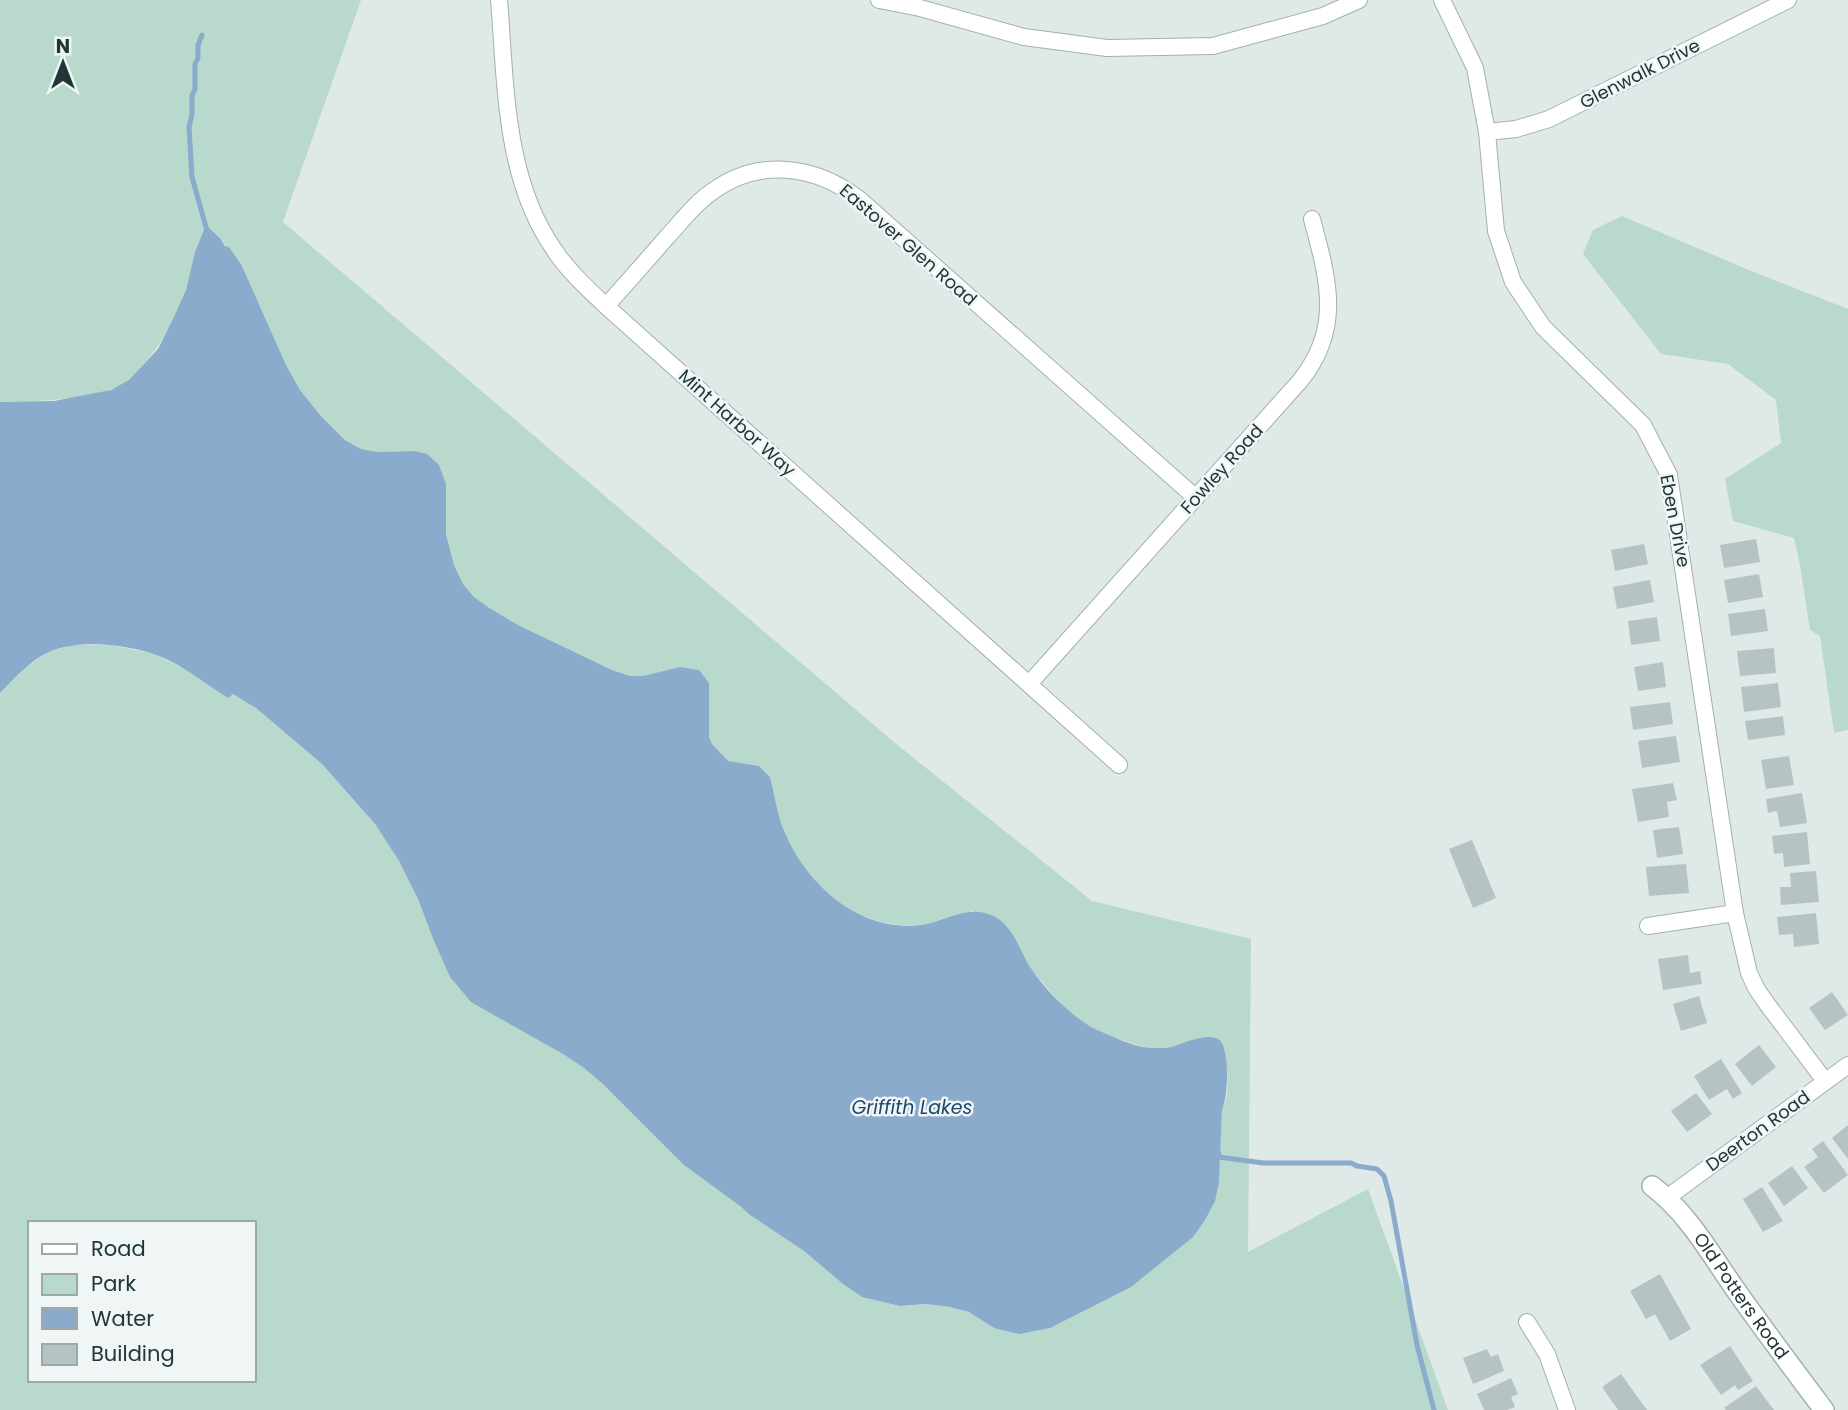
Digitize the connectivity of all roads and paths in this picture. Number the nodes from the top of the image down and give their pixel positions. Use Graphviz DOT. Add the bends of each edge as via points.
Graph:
graph roads {
  1 [pos="499,0"];
  2 [pos="878,0"];
  3 [pos="1359,0"];
  4 [pos="1442,0"];
  5 [pos="1788,0"];
  6 [pos="1487,132"];
  7 [pos="1312,219"];
  8 [pos="606,306"];
  9 [pos="1196,498"];
  10 [pos="1029,684"];
  11 [pos="1119,765"];
  12 [pos="1735,913"];
  13 [pos="1648,926"];
  14 [pos="1848,1065"];
  15 [pos="1825,1081"];
  16 [pos="1660,1191"];
  17 [pos="1527,1322"];
  18 [pos="1567,1410"];
  19 [pos="1824,1410"];
  1 -- 8 [label="street, Mint Harbor Way" via="510,127 527,195 555,252"];
  2 -- 3 [label="street" via="1024,37 1107,48 1213,46 1323,16"];
  4 -- 6 [label="street, Eben Drive" via="1475,68"];
  5 -- 6 [label="street, Glenwalk Drive" via="1549,120"];
  6 -- 12 [label="street, Eben Drive" via="1496,230 1513,282 1543,327 1643,425 1669,475"];
  7 -- 9 [label="street, Fowley Road" via="1329,290 1322,346 1300,381"];
  8 -- 9 [label="street, Eastover Glen Road" via="716,189 766,170 789,169 819,176 859,199"];
  8 -- 10 [label="street, Mint Harbor Way"];
  9 -- 10 [label="street, Fowley Road"];
  10 -- 11 [label="street, Mint Harbor Way"];
  12 -- 13 [label="street"];
  12 -- 15 [label="street, Eben Drive" via="1756,988"];
  14 -- 15 [label="street, Deerton Road"];
  15 -- 16 [label="street, Deerton Road"];
  16 -- 19 [label="street, Old Potters Road" via="1683,1215"];
  17 -- 18 [label="street" via="1547,1354"];
}
